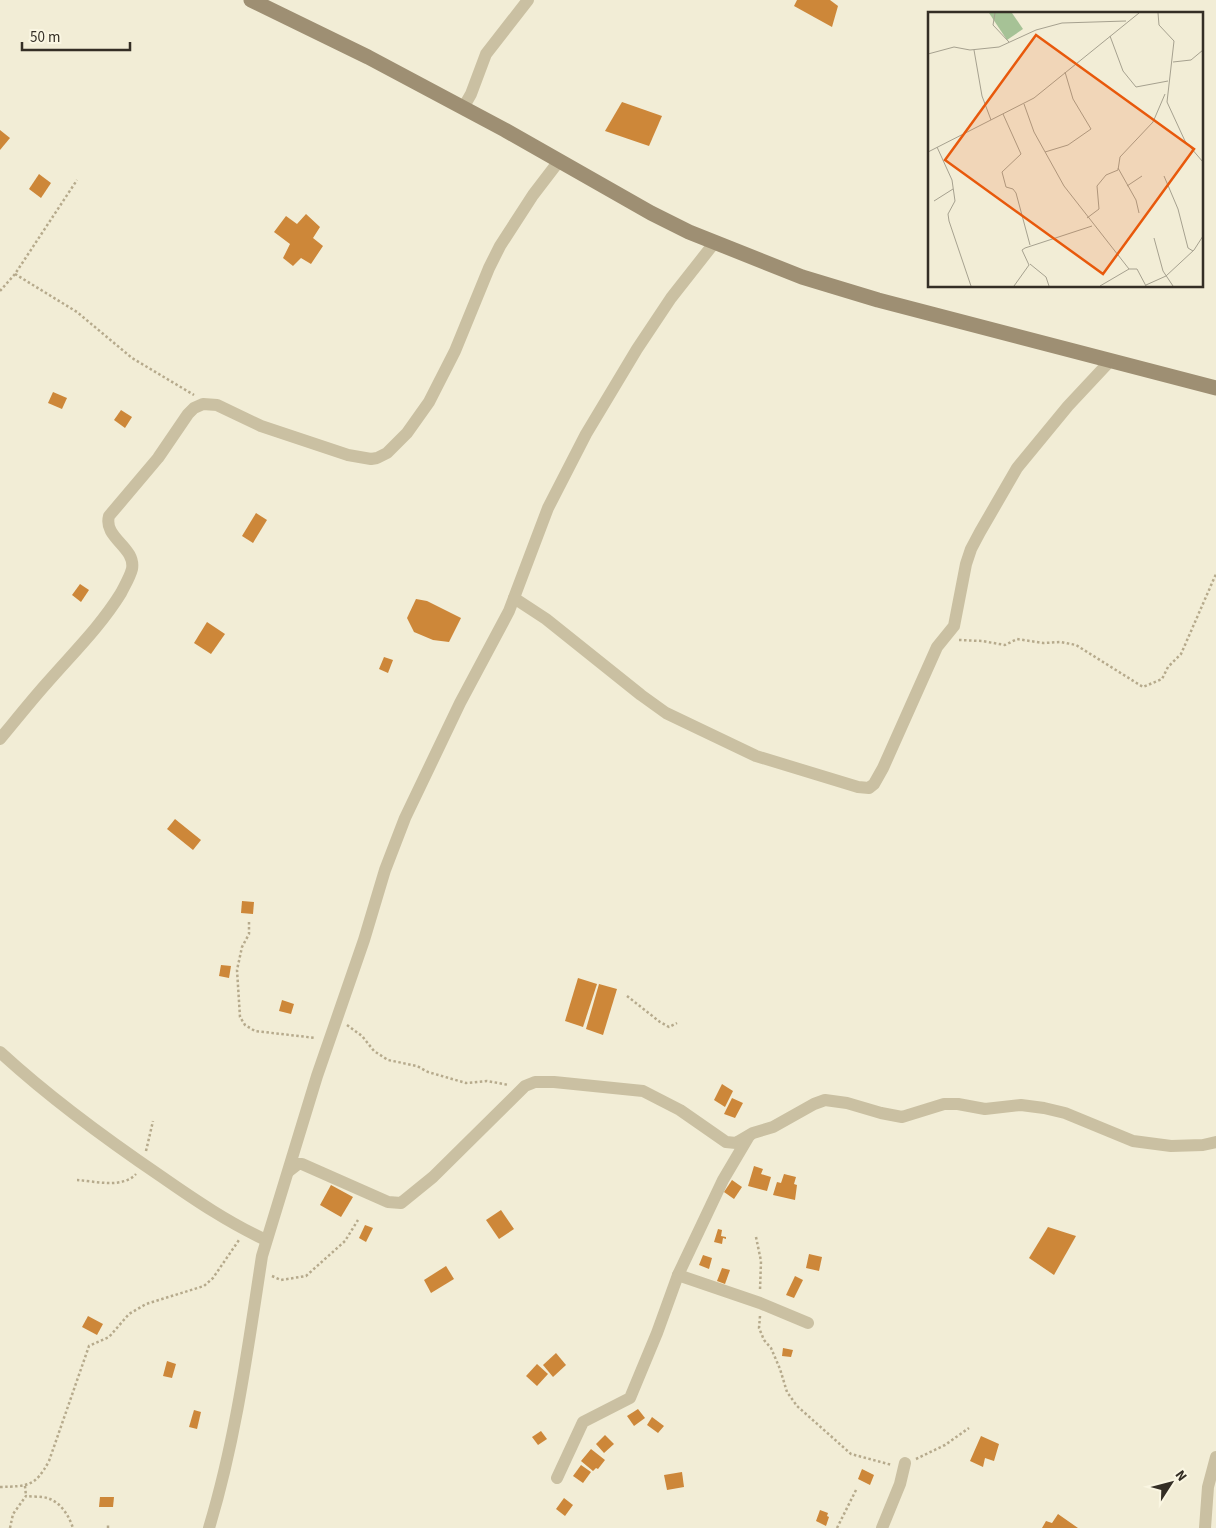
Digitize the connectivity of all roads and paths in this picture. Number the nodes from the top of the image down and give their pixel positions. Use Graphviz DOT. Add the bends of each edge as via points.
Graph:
graph roads {
  1 [pos="251,0"];
  2 [pos="528,0"];
  3 [pos="463,108"];
  4 [pos="559,161"];
  5 [pos="77,180"];
  6 [pos="715,242"];
  7 [pos="15,274"];
  8 [pos="0,291"];
  9 [pos="1111,360"];
  10 [pos="1216,388"];
  11 [pos="207,403"];
  12 [pos="1216,574"];
  13 [pos="514,598"];
  14 [pos="946,637"];
  15 [pos="0,740"];
  16 [pos="249,922"];
  17 [pos="627,996"];
  18 [pos="336,1020"];
  19 [pos="677,1023"];
  20 [pos="330,1040"];
  21 [pos="0,1052"];
  22 [pos="523,1088"];
  23 [pos="752,1131"];
  24 [pos="1216,1142"];
  25 [pos="289,1171"];
  26 [pos="358,1220"];
  27 [pos="246,1231"];
  28 [pos="756,1237"];
  29 [pos="266,1240"];
  30 [pos="260,1270"];
  31 [pos="678,1275"];
  32 [pos="760,1304"];
  33 [pos="808,1322"];
  34 [pos="968,1428"];
  35 [pos="1216,1456"];
  36 [pos="905,1462"];
  37 [pos="558,1478"];
  38 [pos="25,1486"];
  39 [pos="0,1487"];
  40 [pos="858,1488"];
  41 [pos="26,1496"];
  42 [pos="108,1524"];
  43 [pos="10,1528"];
  44 [pos="74,1528"];
  45 [pos="108,1528"];
  46 [pos="209,1528"];
  47 [pos="837,1528"];
  48 [pos="882,1528"];
  49 [pos="1205,1528"];
  1 -- 3 [label="street"];
  2 -- 3 [label="street" via="486,54 472,94"];
  3 -- 4 [label="street"];
  4 -- 6 [label="street" via="689,232"];
  4 -- 11 [label="street" via="500,246 456,351 429,402 388,453 371,459 348,455 261,426"];
  5 -- 7 [label="path"];
  6 -- 9 [label="street" via="811,280 878,300"];
  6 -- 13 [label="street" via="670,298 586,434 548,508"];
  7 -- 8 [label="path"];
  7 -- 11 [label="path" via="77,312 132,358"];
  9 -- 10 [label="street"];
  9 -- 14 [label="street" via="1068,406 1008,483 971,549 954,626"];
  11 -- 15 [label="street" via="188,414 162,454 109,516 108,528 132,564 115,602"];
  12 -- 14 [label="path" via="1180,654 1162,679 1143,687 1076,645 1017,639 1005,645"];
  13 -- 14 [label="street" via="546,619 666,713 756,756 863,788 872,786 883,768 934,654"];
  13 -- 18 [label="street" via="405,818"];
  16 -- 20 [label="path" via="249,934 242,947 237,970 240,1017 244,1025 266,1033"];
  17 -- 19 [label="path" via="669,1027"];
  18 -- 20 [label="street"];
  18 -- 22 [label="path" via="352,1027 374,1051 388,1060 466,1083 487,1081"];
  20 -- 25 [label="street"];
  21 -- 27 [label="street" via="71,1112 137,1160"];
  22 -- 23 [label="street" via="535,1082 554,1082 643,1091 680,1110 726,1142 736,1143"];
  22 -- 25 [label="street" via="433,1177 402,1203 388,1202 302,1164"];
  23 -- 24 [label="street" via="773,1127 814,1104 834,1100 902,1117 944,1104 985,1109 1021,1105 1065,1113 1146,1143 1188,1146"];
  23 -- 31 [label="street" via="723,1180"];
  25 -- 29 [label="street"];
  26 -- 30 [label="path" via="345,1241 306,1276 281,1280"];
  27 -- 29 [label="street"];
  27 -- 38 [label="path" via="204,1286 146,1304 130,1314 109,1337 89,1346 49,1461 40,1477"];
  28 -- 32 [label="path" via="761,1260"];
  29 -- 30 [label="street"];
  30 -- 46 [label="street" via="228,1457"];
  31 -- 32 [label="street"];
  31 -- 37 [label="street" via="630,1398 583,1422"];
  32 -- 33 [label="street"];
  32 -- 36 [label="path" via="759,1328 771,1348 786,1392 797,1406 851,1454 890,1466"];
  34 -- 36 [label="path" via="945,1445"];
  35 -- 49 [label="street" via="1208,1488"];
  36 -- 48 [label="street" via="900,1484"];
  38 -- 39 [label="path"];
  38 -- 41 [label="path"];
  40 -- 47 [label="path"];
  41 -- 43 [label="path" via="13,1514"];
  41 -- 44 [label="path" via="46,1498 56,1504 68,1514"];
  42 -- 45 [label="path"];
}
